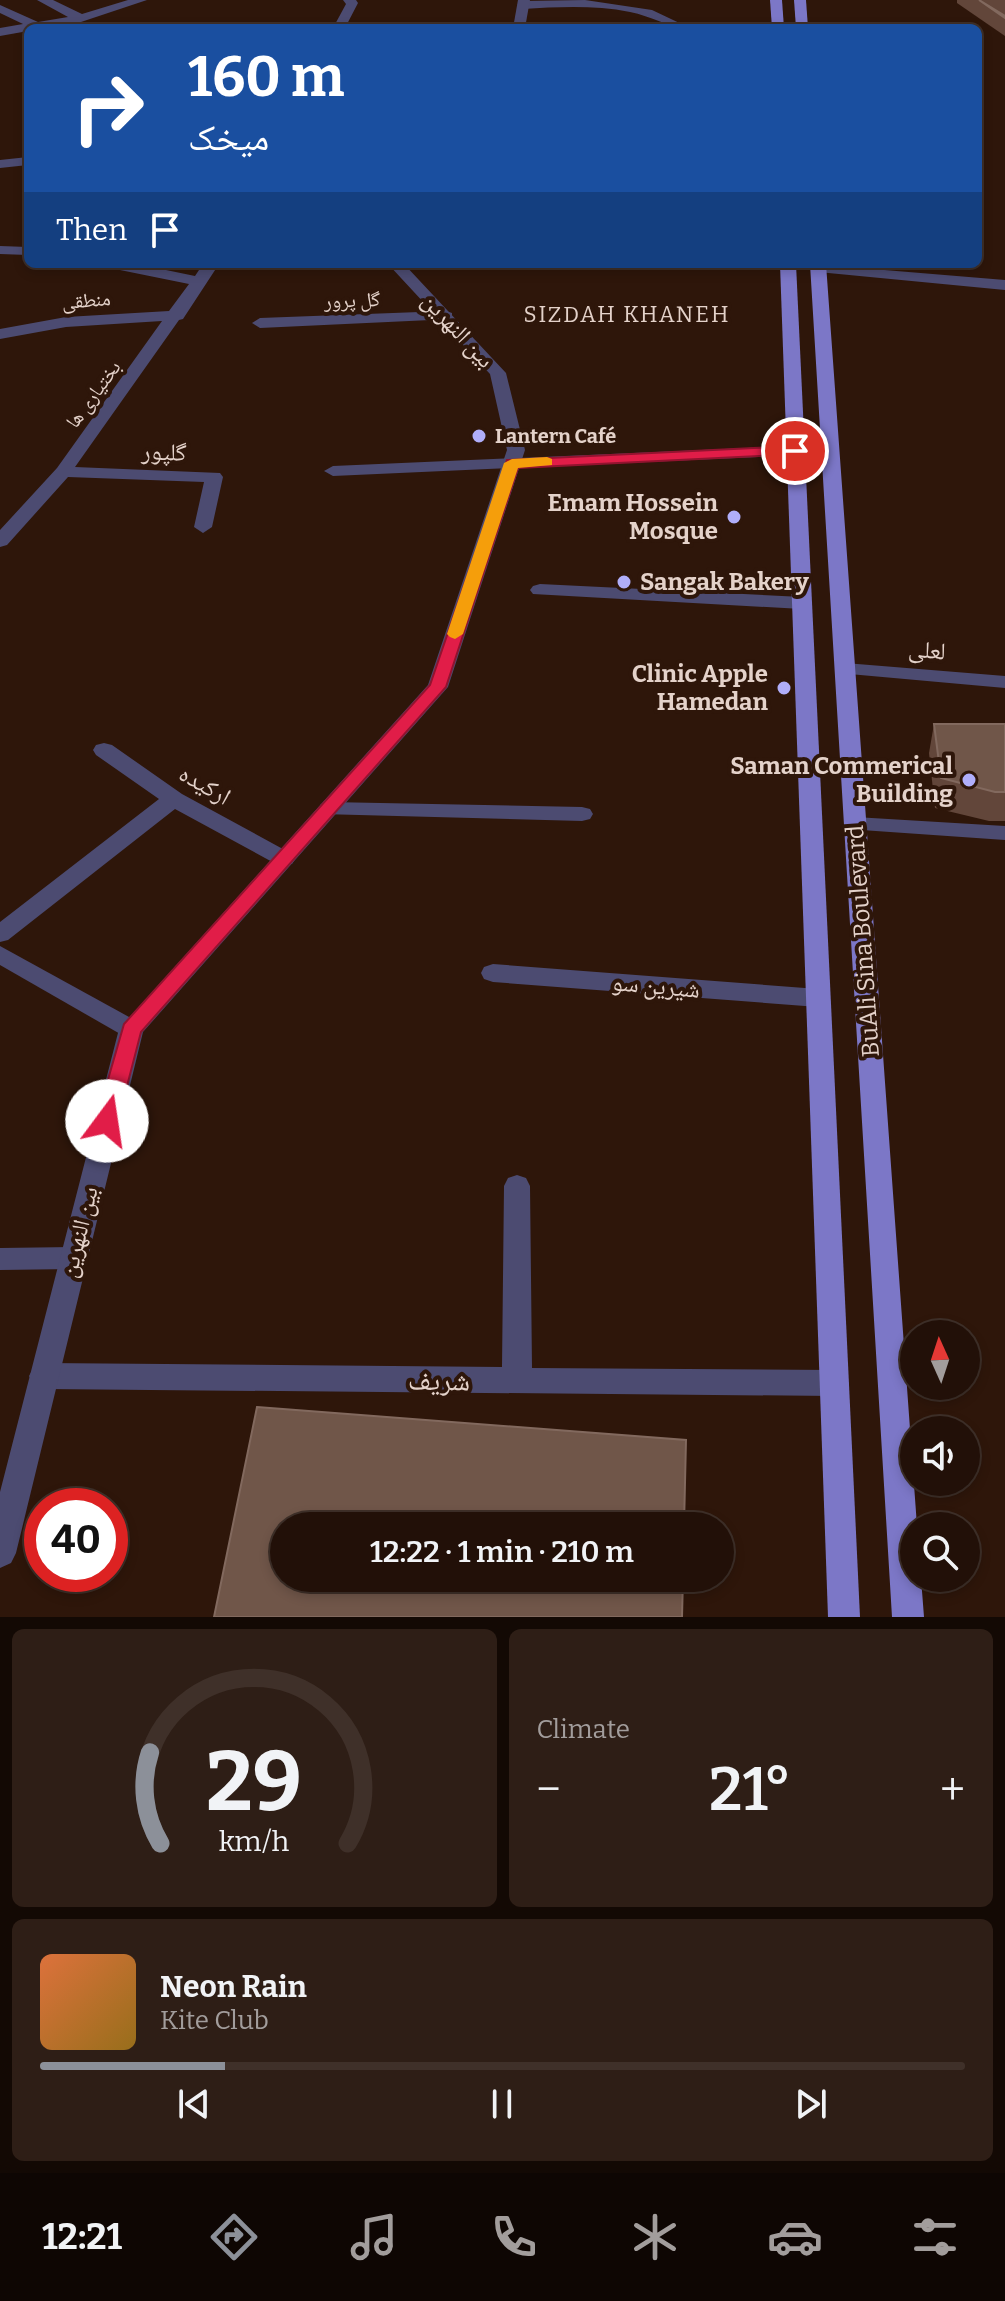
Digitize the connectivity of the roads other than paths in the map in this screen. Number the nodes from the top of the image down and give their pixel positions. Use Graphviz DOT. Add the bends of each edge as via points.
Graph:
graph roads {
  1 [pos="43,0"];
  2 [pos="141,0"];
  3 [pos="349,0"];
  4 [pos="776,0"];
  5 [pos="800,0"];
  6 [pos="524,2"];
  7 [pos="14,4"];
  8 [pos="0,9"];
  9 [pos="77,22"];
  10 [pos="33,24"];
  11 [pos="57,24"];
  12 [pos="341,24"];
  13 [pos="520,24"];
  14 [pos="675,24"];
  15 [pos="778,24"];
  16 [pos="802,24"];
  17 [pos="24,28"];
  18 [pos="0,32"];
  19 [pos="24,161"];
  20 [pos="0,164"];
  21 [pos="0,250"];
  22 [pos="24,251"];
  23 [pos="134,268"];
  24 [pos="209,268"];
  25 [pos="400,268"];
  26 [pos="788,268"];
  27 [pos="818,268"];
  28 [pos="846,268"];
  29 [pos="201,282"];
  30 [pos="1005,285"];
  31 [pos="177,316"];
  32 [pos="446,316"];
  33 [pos="260,323"];
  34 [pos="0,334"];
  35 [pos="795,451"];
  36 [pos="512,463"];
  37 [pos="333,471"];
  38 [pos="63,472"];
  39 [pos="203,527"];
  40 [pos="0,541"];
  41 [pos="540,590"];
  42 [pos="802,603"];
  43 [pos="845,669"];
  44 [pos="1005,682"];
  45 [pos="104,750"];
  46 [pos="174,799"];
  47 [pos="329,809"];
  48 [pos="582,814"];
  49 [pos="855,824"];
  50 [pos="1005,833"];
  51 [pos="284,859"];
  52 [pos="0,934"];
  53 [pos="0,954"];
  54 [pos="493,973"];
  55 [pos="818,998"];
  56 [pos="131,1029"];
  57 [pos="517,1186"];
  58 [pos="73,1258"];
  59 [pos="0,1259"];
  60 [pos="44,1376"];
  61 [pos="517,1380"];
  62 [pos="834,1383"];
  63 [pos="0,1553"];
  64 [pos="844,1617"];
  65 [pos="908,1617"];
  1 -- 9 [label="street"];
  2 -- 9 [label="street"];
  3 -- 12 [label="street"];
  4 -- 15 [label="main road"];
  5 -- 16 [label="main road"];
  6 -- 13 [label="street"];
  6 -- 14 [label="street" via="645,10"];
  7 -- 8 [label="street"];
  8 -- 10 [label="street"];
  9 -- 11 [label="street"];
  17 -- 18 [label="street"];
  19 -- 20 [label="street"];
  21 -- 22 [label="street"];
  23 -- 29 [label="street"];
  24 -- 29 [label="street, بختیاری ها"];
  25 -- 32 [label="street, بین النهرین"];
  26 -- 35 [label="main road, BuAli Sina Boulevard"];
  27 -- 43 [label="main road, BuAli Sina Boulevard"];
  28 -- 30 [label="street"];
  29 -- 31 [label="street, بختیاری ها"];
  31 -- 34 [label="street, منطقی" via="100,317"];
  31 -- 38 [label="street, بختیاری ها"];
  32 -- 33 [label="street, گل پرور"];
  32 -- 36 [label="street, بین النهرین" via="498,373 516,450"];
  35 -- 36 [label="street"];
  35 -- 42 [label="main road, BuAli Sina Boulevard"];
  36 -- 37 [label="street"];
  36 -- 47 [label="street, بین النهرین" via="438,687"];
  38 -- 39 [label="street, گلپور" via="214,477"];
  38 -- 40 [label="street, بختیاری ها"];
  41 -- 42 [label="street"];
  42 -- 55 [label="main road, BuAli Sina Boulevard"];
  43 -- 44 [label="street, لعلی"];
  43 -- 49 [label="main road, BuAli Sina Boulevard"];
  45 -- 46 [label="street, ارکیده"];
  46 -- 51 [label="street, ارکیده"];
  46 -- 52 [label="street"];
  47 -- 48 [label="street"];
  47 -- 51 [label="street, بین النهرین"];
  49 -- 50 [label="street"];
  49 -- 65 [label="main road, BuAli Sina Boulevard"];
  51 -- 56 [label="street, بین النهرین"];
  53 -- 56 [label="street"];
  54 -- 55 [label="street, شیرین سو"];
  55 -- 62 [label="main road, BuAli Sina Boulevard"];
  56 -- 58 [label="street, بین النهرین"];
  57 -- 61 [label="street"];
  58 -- 59 [label="street"];
  58 -- 60 [label="street, بین النهرین"];
  60 -- 61 [label="street, شریف"];
  60 -- 63 [label="street, بین النهرین"];
  61 -- 62 [label="street, شریف"];
  62 -- 64 [label="main road, BuAli Sina Boulevard"];
}
